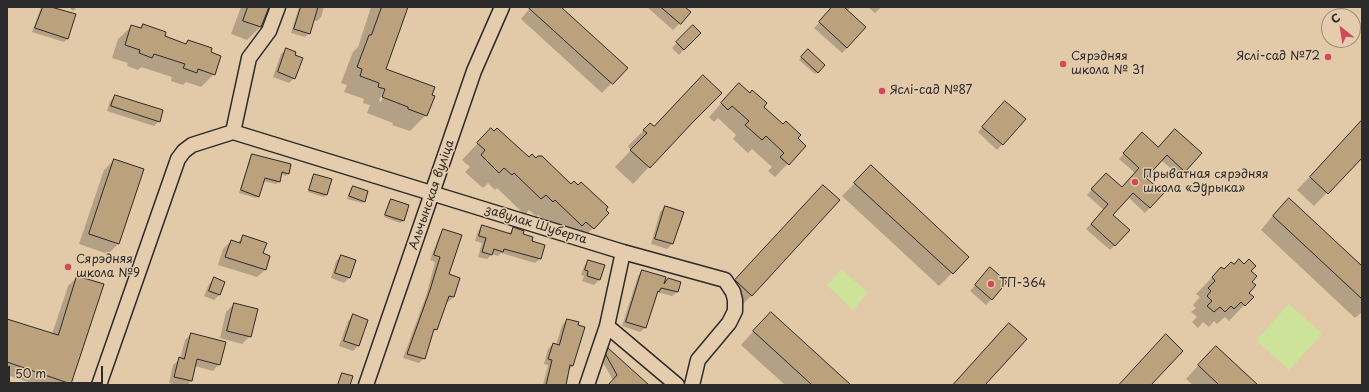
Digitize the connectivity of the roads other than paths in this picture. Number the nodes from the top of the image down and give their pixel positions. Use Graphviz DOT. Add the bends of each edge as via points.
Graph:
graph roads {
  1 [pos="278,7"];
  2 [pos="502,7"];
  3 [pos="233,132"];
  4 [pos="433,193"];
  5 [pos="623,252"];
  6 [pos="606,326"];
  7 [pos="99,385"];
  8 [pos="366,385"];
  9 [pos="587,385"];
  10 [pos="677,385"];
  11 [pos="692,385"];
  1 -- 3 [label="street" via="269,31 248,58"];
  2 -- 4 [label="street, Альчынская вуліца" via="474,71"];
  3 -- 4 [label="street, завулак Шуберта"];
  3 -- 7 [label="street" via="192,145 178,159"];
  4 -- 5 [label="street, завулак Шуберта"];
  4 -- 8 [label="street, Альчынская вуліца"];
  5 -- 6 [label="street"];
  5 -- 11 [label="street, завулак Шуберта" via="725,280 733,292 735,311 729,323 698,360"];
  6 -- 9 [label="street"];
  6 -- 10 [label="street"];
}
